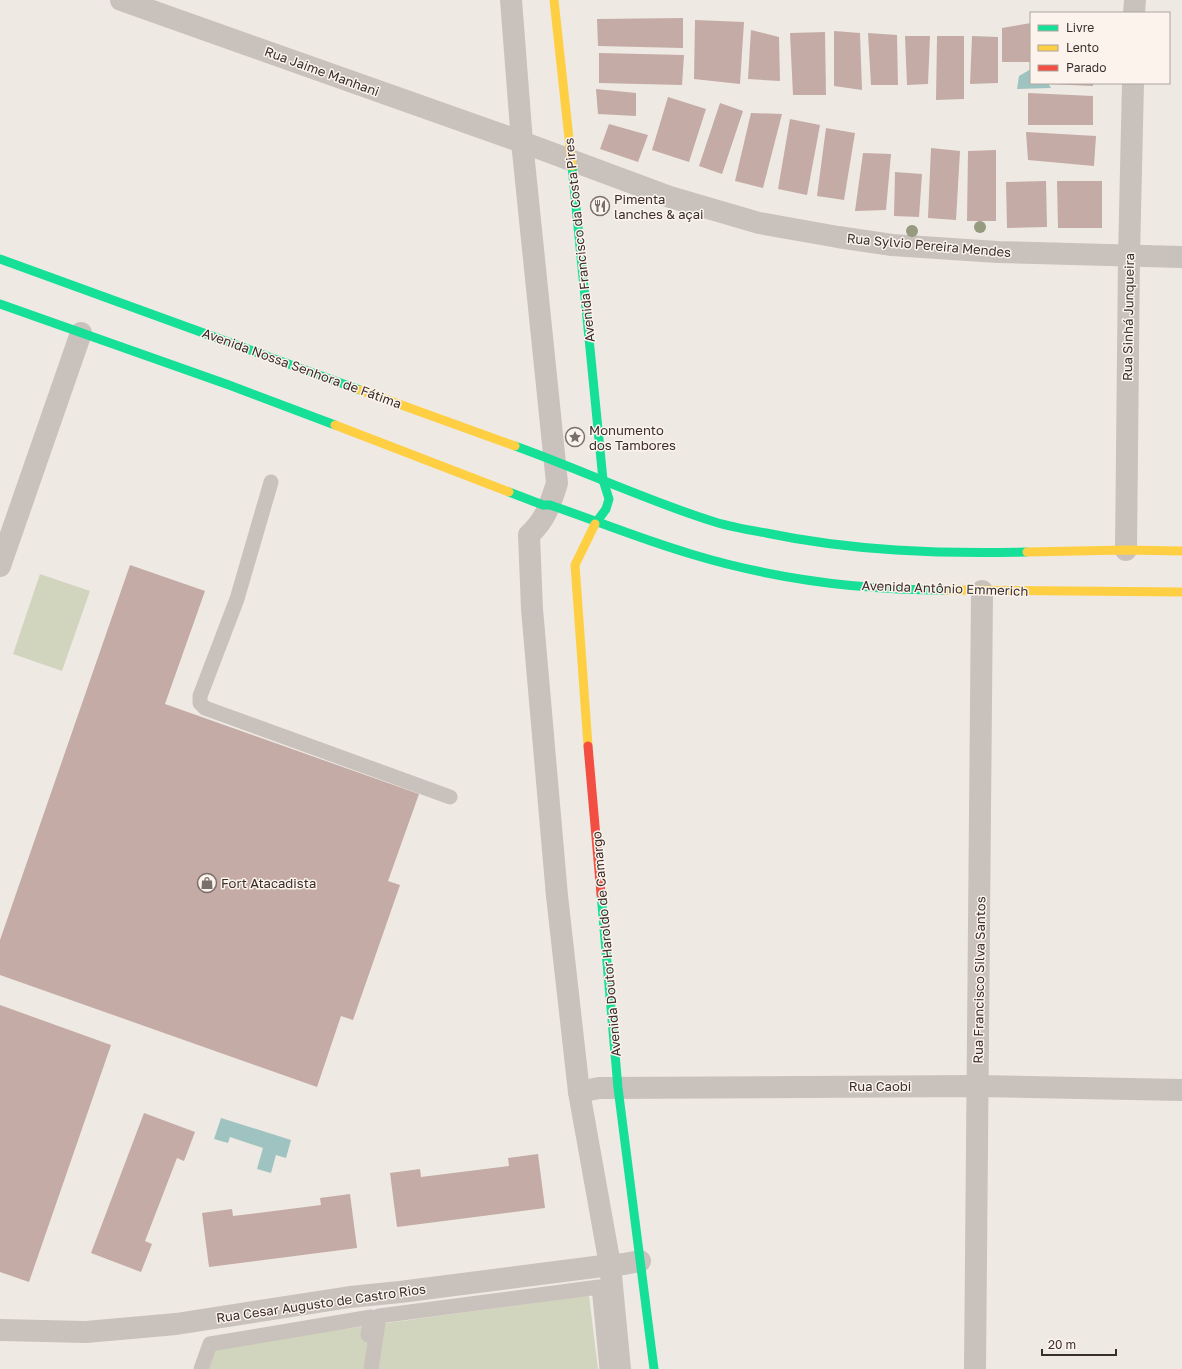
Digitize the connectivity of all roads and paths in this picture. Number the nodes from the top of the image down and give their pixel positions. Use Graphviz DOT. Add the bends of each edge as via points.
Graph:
graph roads {
  1 [pos="121,0"];
  2 [pos="511,0"];
  3 [pos="554,0"];
  4 [pos="1135,0"];
  5 [pos="1134,12"];
  6 [pos="1133,84"];
  7 [pos="522,142"];
  8 [pos="571,161"];
  9 [pos="1129,256"];
  10 [pos="1182,257"];
  11 [pos="0,259"];
  12 [pos="0,304"];
  13 [pos="81,333"];
  14 [pos="554,460"];
  15 [pos="603,480"];
  16 [pos="271,482"];
  17 [pos="550,505"];
  18 [pos="596,522"];
  19 [pos="1126,550"];
  20 [pos="1182,551"];
  21 [pos="0,566"];
  22 [pos="982,591"];
  23 [pos="1182,592"];
  24 [pos="450,798"];
  25 [pos="978,1086"];
  26 [pos="618,1088"];
  27 [pos="1182,1090"];
  28 [pos="579,1092"];
  29 [pos="640,1261"];
  30 [pos="610,1265"];
  31 [pos="350,1297"];
  32 [pos="440,1298"];
  33 [pos="350,1321"];
  34 [pos="0,1330"];
  35 [pos="201,1369"];
  36 [pos="364,1369"];
  37 [pos="372,1369"];
  38 [pos="607,1369"];
  39 [pos="620,1369"];
  40 [pos="654,1369"];
  41 [pos="975,1369"];
  1 -- 7 [label="street, Rua Jaime Manhani"];
  2 -- 7 [label="street"];
  3 -- 8 [label="main road, Avenida Francisco da Costa Pires"];
  4 -- 5 [label="street"];
  6 -- 9 [label="street, Rua Sinhá Junqueira"];
  7 -- 8 [label="street, Rua Sylvio Pereira Mendes"];
  7 -- 14 [label="street"];
  8 -- 9 [label="street, Rua Sylvio Pereira Mendes" via="670,197 759,223 838,237 892,245 997,252"];
  8 -- 15 [label="main road, Avenida Francisco da Costa Pires"];
  9 -- 10 [label="street, Rua Sylvio Pereira Mendes"];
  9 -- 19 [label="street, Rua Sinhá Junqueira"];
  11 -- 14 [label="main road, Avenida Nossa Senhora de Fátima"];
  12 -- 13 [label="main road"];
  13 -- 17 [label="main road" via="229,385 543,505"];
  13 -- 21 [label="street"];
  14 -- 15 [label="main road, Avenida Nossa Senhora de Fátima"];
  14 -- 17 [label="street" via="557,483"];
  15 -- 18 [label="main road, Avenida Francisco da Costa Pires" via="609,499 606,509"];
  15 -- 19 [label="main road" via="666,506 717,523 804,541 889,550 976,553"];
  16 -- 24 [label="lane" via="237,599 200,696 200,703 205,708"];
  17 -- 18 [label="main road"];
  17 -- 28 [label="street" via="540,525 529,535 532,609"];
  18 -- 22 [label="main road, Avenida Antônio Emmerich" via="691,554 766,573 860,586"];
  18 -- 26 [label="main road, Avenida Doutor Haroldo de Camargo" via="575,566"];
  19 -- 20 [label="main road"];
  22 -- 23 [label="main road, Avenida Antônio Emmerich"];
  22 -- 25 [label="street, Rua Francisco Silva Santos"];
  25 -- 26 [label="street, Rua Caobi"];
  25 -- 27 [label="street, Rua Caobi"];
  25 -- 41 [label="street, Rua Francisco Silva Santos"];
  26 -- 28 [label="street, Rua Caobi"];
  26 -- 29 [label="main road, Avenida Doutor Haroldo de Camargo"];
  28 -- 30 [label="street"];
  29 -- 30 [label="street, Rua Cesar Augusto de Castro Rios"];
  29 -- 40 [label="main road, Avenida Doutor Haroldo de Camargo"];
  30 -- 32 [label="street, Rua Cesar Augusto de Castro Rios"];
  30 -- 39 [label="street"];
  31 -- 32 [label="street, Rua Cesar Augusto de Castro Rios"];
  31 -- 33 [label="lane"];
  31 -- 34 [label="street, Rua Cesar Augusto de Castro Rios" via="176,1324 86,1332"];
  32 -- 37 [label="lane" via="379,1316"];
  32 -- 38 [label="lane" via="599,1287"];
  33 -- 35 [label="lane" via="210,1344"];
  33 -- 36 [label="lane" via="371,1317"];
}
